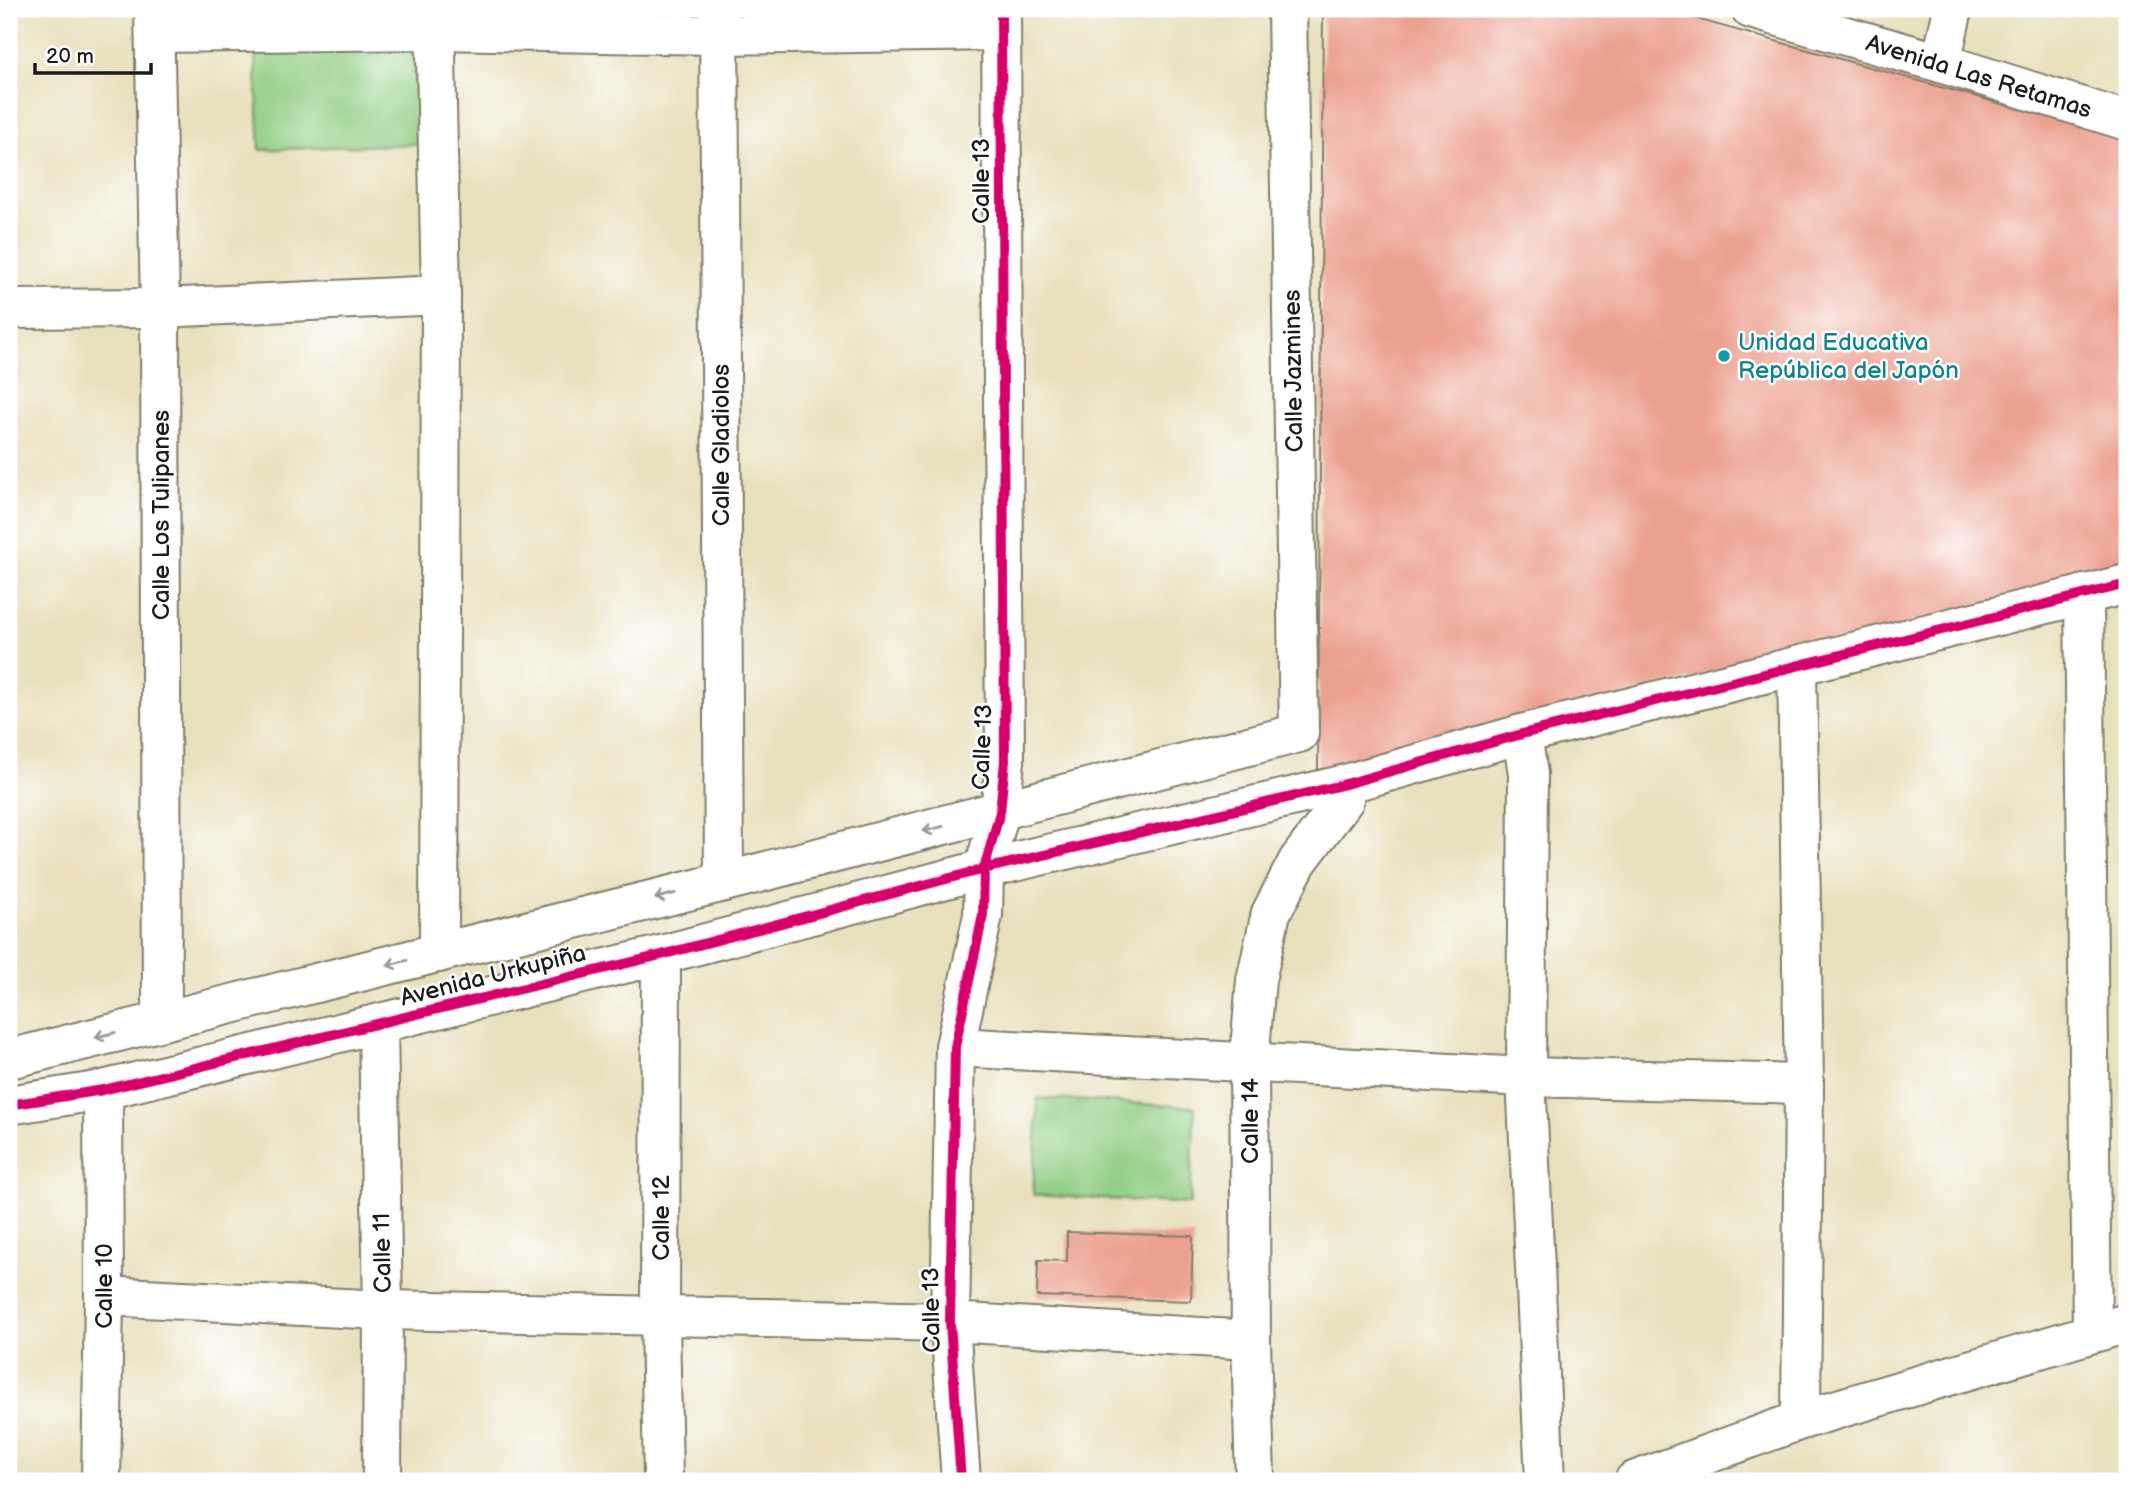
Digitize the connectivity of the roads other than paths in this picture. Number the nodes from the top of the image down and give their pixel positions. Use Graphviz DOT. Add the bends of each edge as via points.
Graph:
graph roads {
  1 [pos="1287,9"];
  2 [pos="1751,9"];
  3 [pos="1953,9"];
  4 [pos="435,20"];
  5 [pos="1001,20"];
  6 [pos="154,21"];
  7 [pos="718,22"];
  8 [pos="1941,63"];
  9 [pos="2127,121"];
  10 [pos="441,295"];
  11 [pos="160,308"];
  12 [pos="9,309"];
  13 [pos="2127,584"];
  14 [pos="2084,594"];
  15 [pos="1797,666"];
  16 [pos="1521,734"];
  17 [pos="1342,785"];
  18 [pos="1000,812"];
  19 [pos="984,869"];
  20 [pos="724,882"];
  21 [pos="439,953"];
  22 [pos="661,956"];
  23 [pos="162,1021"];
  24 [pos="378,1025"];
  25 [pos="955,1047"];
  26 [pos="9,1059"];
  27 [pos="1250,1061"];
  28 [pos="1526,1077"];
  29 [pos="1804,1084"];
  30 [pos="103,1090"];
  31 [pos="9,1105"];
  32 [pos="104,1296"];
  33 [pos="383,1310"];
  34 [pos="660,1317"];
  35 [pos="950,1322"];
  36 [pos="2110,1328"];
  37 [pos="1251,1340"];
  38 [pos="1801,1420"];
  39 [pos="101,1481"];
  40 [pos="382,1481"];
  41 [pos="663,1481"];
  42 [pos="961,1481"];
  43 [pos="1255,1481"];
  44 [pos="1545,1481"];
  45 [pos="1634,1481"];
  1 -- 18 [label="street, Calle Jazmines" via="1299,733"];
  2 -- 8 [label="street, Avenida Las Retamas"];
  3 -- 8 [label="street"];
  4 -- 6 [label="street"];
  4 -- 7 [label="street"];
  4 -- 10 [label="street"];
  5 -- 7 [label="street"];
  5 -- 18 [label="street, Calle 13" via="1005,761"];
  6 -- 11 [label="street, Calle Los Tulipanes"];
  7 -- 20 [label="street, Calle Gladiolos"];
  8 -- 9 [label="street, Avenida Las Retamas"];
  10 -- 11 [label="street"];
  10 -- 21 [label="street"];
  11 -- 12 [label="street"];
  11 -- 23 [label="street, Calle Los Tulipanes"];
  13 -- 14 [label="street, Avenida Urkupiña"];
  14 -- 15 [label="street, Avenida Urkupiña"];
  14 -- 36 [label="street"];
  15 -- 16 [label="street, Avenida Urkupiña"];
  15 -- 29 [label="street"];
  16 -- 17 [label="street, Avenida Urkupiña"];
  16 -- 28 [label="street" via="1528,774"];
  17 -- 19 [label="street, Avenida Urkupiña"];
  17 -- 27 [label="street, Calle 14" via="1344,800 1298,861 1271,913 1256,980"];
  18 -- 19 [label="street, Calle 13"];
  18 -- 20 [label="street, one-way"];
  19 -- 22 [label="street, Avenida Urkupiña"];
  19 -- 25 [label="street, Calle 13" via="983,915"];
  20 -- 21 [label="street, one-way"];
  21 -- 23 [label="street, one-way"];
  22 -- 24 [label="street, Avenida Urkupiña"];
  22 -- 34 [label="street, Calle 12"];
  23 -- 26 [label="street, one-way"];
  24 -- 30 [label="street, Avenida Urkupiña"];
  24 -- 33 [label="street, Calle 11"];
  25 -- 27 [label="street"];
  25 -- 35 [label="street, Calle 13"];
  27 -- 28 [label="street"];
  27 -- 37 [label="street, Calle 14"];
  28 -- 29 [label="street"];
  28 -- 44 [label="street"];
  29 -- 38 [label="street"];
  30 -- 31 [label="street, Avenida Urkupiña"];
  30 -- 32 [label="street, Calle 10"];
  32 -- 33 [label="street"];
  32 -- 39 [label="street, Calle 10"];
  33 -- 34 [label="street"];
  33 -- 40 [label="street, Calle 11"];
  34 -- 35 [label="street"];
  34 -- 41 [label="street, Calle 12"];
  35 -- 37 [label="street"];
  35 -- 42 [label="street, Calle 13"];
  36 -- 38 [label="street"];
  37 -- 43 [label="street, Calle 14"];
  38 -- 45 [label="street"];
}
